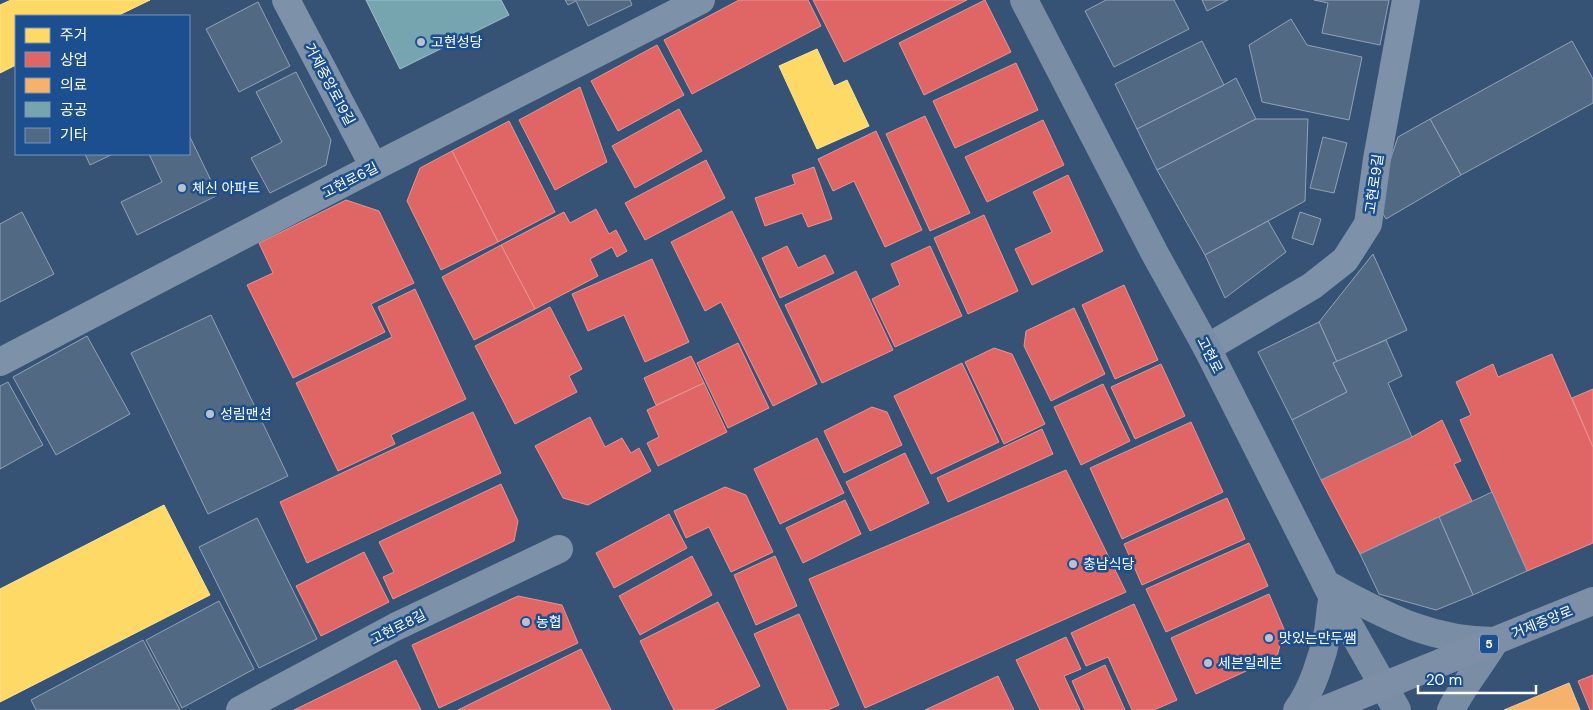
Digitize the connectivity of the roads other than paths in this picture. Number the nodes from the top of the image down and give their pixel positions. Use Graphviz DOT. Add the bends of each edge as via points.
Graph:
graph roads {
  1 [pos="286,0"];
  2 [pos="701,0"];
  3 [pos="1024,0"];
  4 [pos="1406,0"];
  5 [pos="374,167"];
  6 [pos="1207,348"];
  7 [pos="0,362"];
  8 [pos="559,550"];
  9 [pos="1329,590"];
  10 [pos="1593,601"];
  11 [pos="1495,641"];
  12 [pos="1384,686"];
  13 [pos="240,710"];
  14 [pos="1297,710"];
  15 [pos="1324,710"];
  16 [pos="1397,710"];
  17 [pos="1451,710"];
  1 -- 5 [label="street, 거제중앙로19길"];
  2 -- 5 [label="street, 고현로6길"];
  3 -- 6 [label="street, 고현로"];
  4 -- 6 [label="street, 고현로9길" via="1376,159 1368,224 1345,260 1312,286"];
  5 -- 7 [label="street, 고현로6길"];
  6 -- 9 [label="street, 고현로"];
  8 -- 13 [label="street, 고현로8길" via="395,628"];
  9 -- 11 [label="street" via="1420,630 1473,641"];
  9 -- 12 [label="street, 고현로"];
  9 -- 14 [label="street" via="1328,630 1321,658"];
  10 -- 11 [label="main road, 거제중앙로 / 5"];
  11 -- 12 [label="main road, 거제중앙로 / 5"];
  11 -- 17 [label="street"];
  12 -- 15 [label="main road, 거제중앙로 / 5"];
  12 -- 16 [label="street, 고현로"];
}
